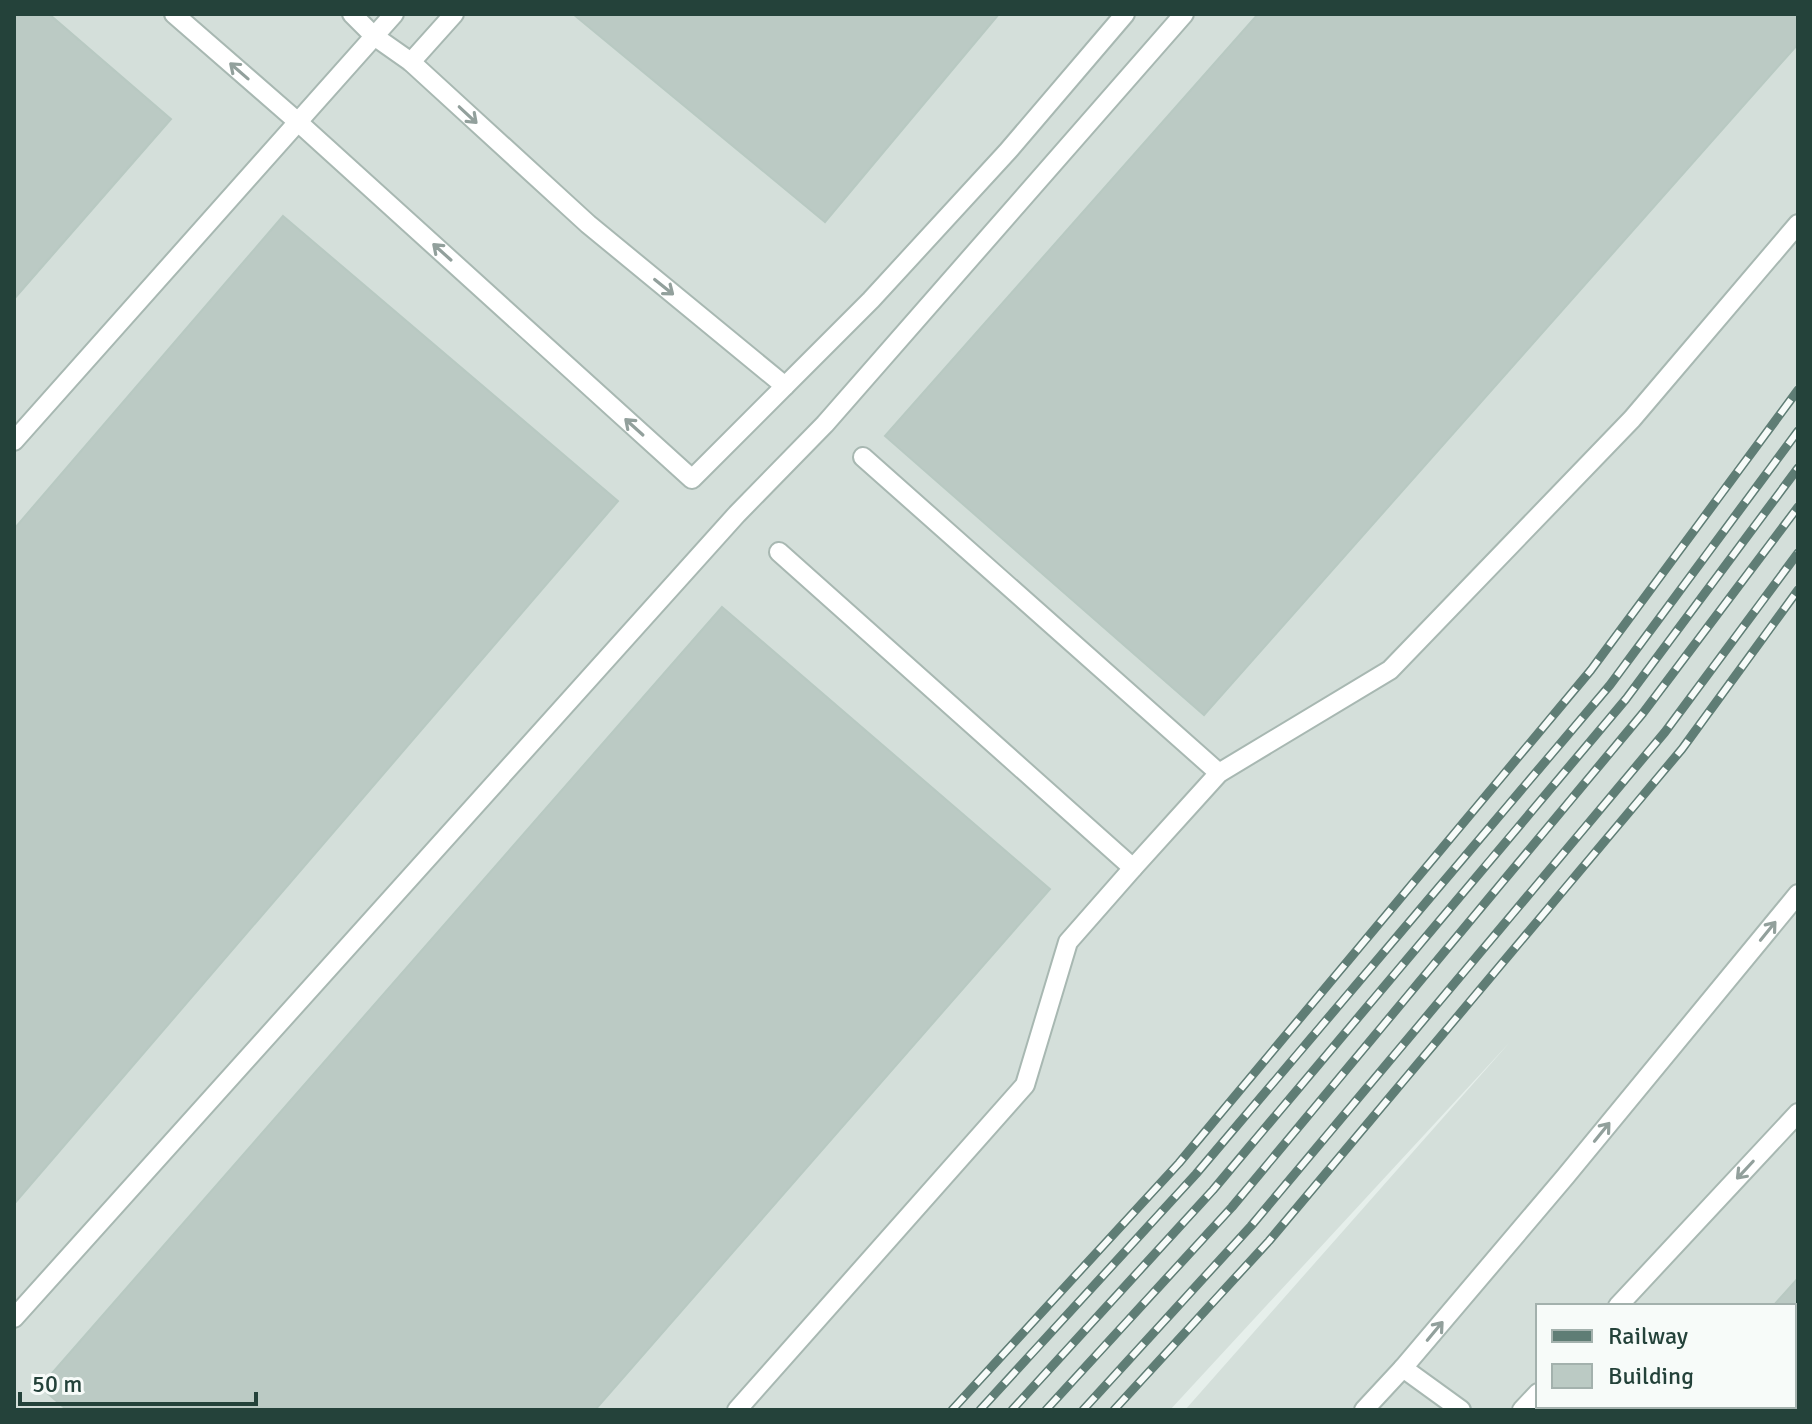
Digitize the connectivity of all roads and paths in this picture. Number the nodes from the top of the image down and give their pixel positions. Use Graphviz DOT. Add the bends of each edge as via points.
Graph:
graph roads {
  1 [pos="174,14"];
  2 [pos="352,14"];
  3 [pos="394,14"];
  4 [pos="454,14"];
  5 [pos="1125,14"];
  6 [pos="1184,14"];
  7 [pos="374,36"];
  8 [pos="411,62"];
  9 [pos="298,122"];
  10 [pos="1798,224"];
  11 [pos="785,386"];
  12 [pos="14,441"];
  13 [pos="863,457"];
  14 [pos="779,552"];
  15 [pos="1219,773"];
  16 [pos="1133,868"];
  17 [pos="1798,896"];
  18 [pos="1798,1113"];
  19 [pos="1620,1304"];
  20 [pos="14,1318"];
  21 [pos="1403,1368"];
  22 [pos="1536,1395"];
  23 [pos="737,1410"];
  24 [pos="1364,1410"];
  25 [pos="1461,1410"];
  26 [pos="1522,1410"];
  9 -- 1 [label="lane, one-way"];
  2 -- 7 [label="lane"];
  3 -- 7 [label="lane"];
  4 -- 8 [label="lane"];
  5 -- 11 [label="lane" via="987,174"];
  6 -- 20 [label="lane" via="825,424 726,526"];
  7 -- 8 [label="lane"];
  7 -- 9 [label="lane"];
  8 -- 11 [label="lane, one-way" via="588,224"];
  11 -- 9 [label="lane, one-way" via="692,479"];
  9 -- 12 [label="lane"];
  10 -- 15 [label="lane" via="1632,419 1390,670"];
  13 -- 15 [label="lane"];
  14 -- 16 [label="lane"];
  15 -- 16 [label="lane"];
  16 -- 23 [label="lane" via="1068,942 1025,1085"];
  21 -- 17 [label="lane, one-way"];
  18 -- 19 [label="lane, one-way"];
  21 -- 24 [label="lane"];
  21 -- 25 [label="lane"];
  22 -- 26 [label="lane"];
}
